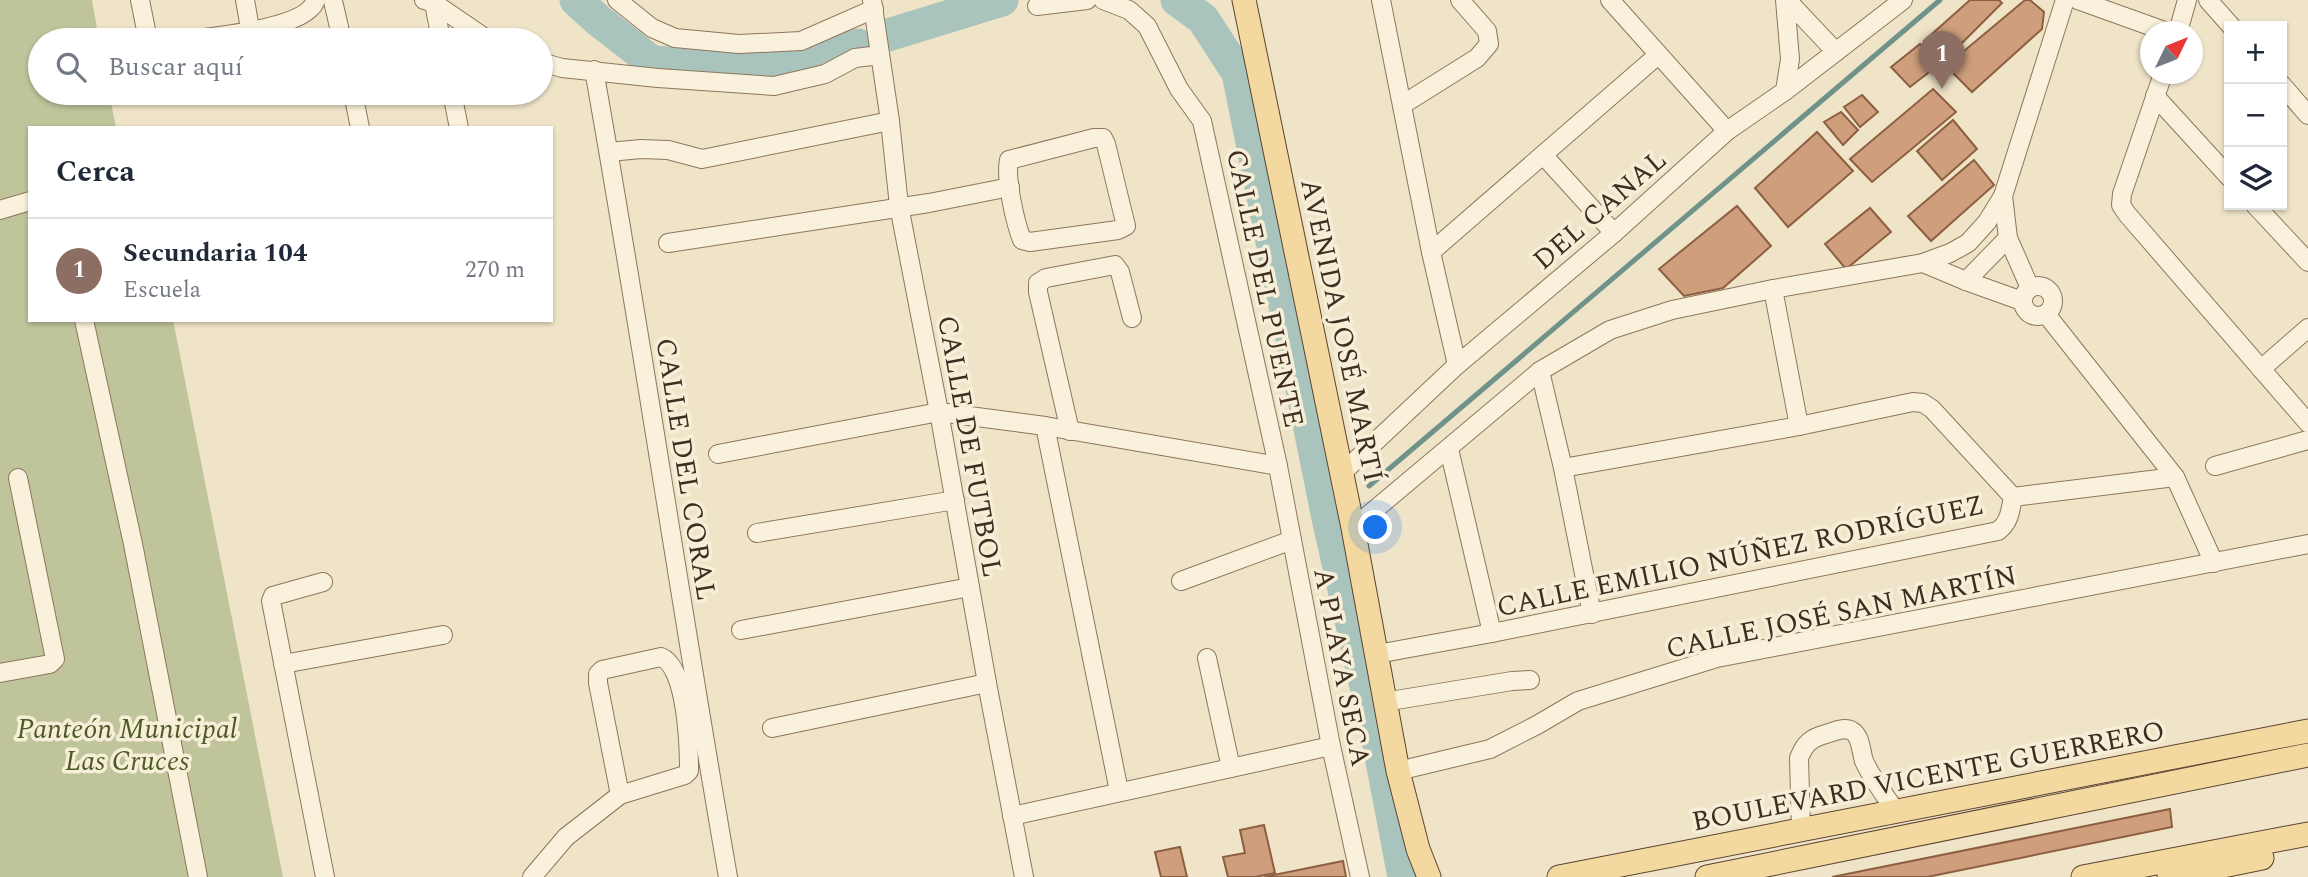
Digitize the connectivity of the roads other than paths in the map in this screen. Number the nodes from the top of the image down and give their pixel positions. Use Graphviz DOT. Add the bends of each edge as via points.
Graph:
graph roads {
  1 [pos="140,0"];
  2 [pos="245,0"];
  3 [pos="617,0"];
  4 [pos="1087,0"];
  5 [pos="1103,0"];
  6 [pos="1244,0"];
  7 [pos="1381,0"];
  8 [pos="1460,0"];
  9 [pos="1610,0"];
  10 [pos="1786,0"];
  11 [pos="1903,0"];
  12 [pos="2065,0"];
  13 [pos="2078,0"];
  14 [pos="2187,0"];
  15 [pos="2208,0"];
  16 [pos="325,1"];
  17 [pos="429,2"];
  18 [pos="1037,6"];
  19 [pos="874,10"];
  20 [pos="2181,21"];
  21 [pos="2227,21"];
  22 [pos="2140,22"];
  23 [pos="146,28"];
  24 [pos="250,28"];
  25 [pos="271,28"];
  26 [pos="337,28"];
  27 [pos="437,28"];
  28 [pos="469,28"];
  29 [pos="1836,52"];
  30 [pos="880,55"];
  31 [pos="1658,55"];
  32 [pos="553,65"];
  33 [pos="594,70"];
  34 [pos="2159,84"];
  35 [pos="1785,90"];
  36 [pos="2287,91"];
  37 [pos="2155,96"];
  38 [pos="355,105"];
  39 [pos="455,105"];
  40 [pos="1402,105"];
  41 [pos="2308,115"];
  42 [pos="890,121"];
  43 [pos="360,126"];
  44 [pos="460,126"];
  45 [pos="1727,131"];
  46 [pos="609,152"];
  47 [pos="1544,156"];
  48 [pos="2224,172"];
  49 [pos="1010,187"];
  50 [pos="2003,196"];
  51 [pos="28,202"];
  52 [pos="899,206"];
  53 [pos="0,210"];
  54 [pos="2260,210"];
  55 [pos="1614,233"];
  56 [pos="2008,238"];
  57 [pos="668,243"];
  58 [pos="1431,252"];
  59 [pos="2308,262"];
  60 [pos="1923,263"];
  61 [pos="1966,281"];
  62 [pos="1773,289"];
  63 [pos="2026,294"];
  64 [pos="2046,314"];
  65 [pos="1132,318"];
  66 [pos="84,322"];
  67 [pos="2308,328"];
  68 [pos="1457,365"];
  69 [pos="2261,369"];
  70 [pos="1540,371"];
  71 [pos="939,412"];
  72 [pos="2308,423"];
  73 [pos="1045,426"];
  74 [pos="1799,426"];
  75 [pos="1070,431"];
  76 [pos="2308,440"];
  77 [pos="1449,449"];
  78 [pos="718,454"];
  79 [pos="1278,466"];
  80 [pos="2215,466"];
  81 [pos="1563,468"];
  82 [pos="1342,473"];
  83 [pos="2175,477"];
  84 [pos="18,478"];
  85 [pos="2012,497"];
  86 [pos="955,500"];
  87 [pos="1353,528"];
  88 [pos="757,533"];
  89 [pos="1292,540"];
  90 [pos="2308,544"];
  91 [pos="2214,563"];
  92 [pos="1181,581"];
  93 [pos="323,582"];
  94 [pos="970,587"];
  95 [pos="1592,614"];
  96 [pos="741,630"];
  97 [pos="1492,633"];
  98 [pos="443,635"];
  99 [pos="1377,654"];
  100 [pos="1207,658"];
  101 [pos="283,664"];
  102 [pos="0,673"];
  103 [pos="1530,680"];
  104 [pos="987,683"];
  105 [pos="1384,702"];
  106 [pos="772,728"];
  107 [pos="2308,731"];
  108 [pos="1331,746"];
  109 [pos="2308,755"];
  110 [pos="1231,768"];
  111 [pos="1398,771"];
  112 [pos="1119,791"];
  113 [pos="621,796"];
  114 [pos="1896,812"];
  115 [pos="1012,816"];
  116 [pos="1801,830"];
  117 [pos="2308,834"];
  118 [pos="2308,848"];
  119 [pos="198,877"];
  120 [pos="325,877"];
  121 [pos="532,877"];
  122 [pos="728,877"];
  123 [pos="1024,877"];
  124 [pos="1360,877"];
  125 [pos="1429,877"];
  126 [pos="1559,877"];
  127 [pos="1707,877"];
  128 [pos="2083,877"];
  129 [pos="2169,877"];
  1 -- 23 [label="street"];
  2 -- 24 [label="street"];
  3 -- 19 [label="street" via="652,28 675,38 739,44 800,41"];
  4 -- 18 [label="street"];
  5 -- 79 [label="street, CALLE DEL PUENTE" via="1129,10 1147,26 1179,89 1202,121"];
  6 -- 82 [label="main road, AVENIDA JOSÉ MARTÍ"];
  7 -- 40 [label="street"];
  8 -- 40 [label="street" via="1487,32 1489,44 1477,58"];
  9 -- 31 [label="street"];
  10 -- 29 [label="street"];
  10 -- 35 [label="street" via="1790,59"];
  11 -- 29 [label="street, DEL CANAL"];
  12 -- 50 [label="street"];
  13 -- 22 [label="street"];
  14 -- 20 [label="street"];
  15 -- 21 [label="street"];
  16 -- 25 [label="street"];
  16 -- 26 [label="street"];
  17 -- 27 [label="street"];
  17 -- 28 [label="street"];
  19 -- 30 [label="street, CALLE DE FUTBOL"];
  29 -- 35 [label="street, DEL CANAL"];
  30 -- 33 [label="street" via="855,58 825,74 774,86"];
  30 -- 42 [label="street, CALLE DE FUTBOL"];
  31 -- 45 [label="street"];
  31 -- 47 [label="street"];
  32 -- 33 [label="street"];
  33 -- 46 [label="street, CALLE DEL CORAL"];
  34 -- 37 [label="street"];
  35 -- 45 [label="street, DEL CANAL"];
  36 -- 41 [label="street"];
  37 -- 48 [label="street"];
  37 -- 69 [label="street" via="2121,205"];
  38 -- 43 [label="street"];
  39 -- 44 [label="street"];
  40 -- 58 [label="street"];
  42 -- 46 [label="street" via="702,159 668,150"];
  42 -- 52 [label="street, CALLE DE FUTBOL"];
  45 -- 55 [label="street, DEL CANAL"];
  46 -- 122 [label="street, CALLE DEL CORAL"];
  47 -- 55 [label="street"];
  47 -- 58 [label="street"];
  49 -- 49 [label="street" via="1022,240 1126,226 1103,138 1009,160"];
  49 -- 52 [label="street"];
  50 -- 56 [label="street"];
  50 -- 60 [label="street" via="1969,243"];
  51 -- 53 [label="street"];
  52 -- 57 [label="street"];
  52 -- 71 [label="street, CALLE DE FUTBOL"];
  54 -- 59 [label="street"];
  55 -- 68 [label="street, DEL CANAL"];
  56 -- 61 [label="street"];
  56 -- 63 [label="street"];
  58 -- 68 [label="street"];
  60 -- 61 [label="street"];
  60 -- 62 [label="street"];
  61 -- 63 [label="street"];
  62 -- 70 [label="street" via="1672,310 1610,330"];
  62 -- 74 [label="street"];
  63 -- 64 [label="street" via="2026,311 2035,316"];
  63 -- 64 [label="street" via="2039,286 2048,289 2053,298"];
  64 -- 83 [label="street"];
  65 -- 75 [label="street" via="1115,265 1038,283"];
  66 -- 119 [label="street"];
  67 -- 69 [label="street"];
  68 -- 82 [label="street, DEL CANAL"];
  69 -- 72 [label="street"];
  70 -- 77 [label="street"];
  70 -- 81 [label="street"];
  71 -- 73 [label="street"];
  71 -- 78 [label="street"];
  71 -- 86 [label="street, CALLE DE FUTBOL"];
  73 -- 75 [label="street"];
  73 -- 112 [label="street"];
  74 -- 81 [label="street"];
  74 -- 85 [label="street" via="1923,402"];
  75 -- 79 [label="street"];
  76 -- 80 [label="street"];
  77 -- 87 [label="street"];
  77 -- 97 [label="street"];
  79 -- 89 [label="street, A PLAYA SECA"];
  81 -- 95 [label="street"];
  82 -- 87 [label="main road, AVENIDA JOSÉ MARTÍ"];
  83 -- 85 [label="street, CALLE EMILIO NÚÑEZ RODRÍGUEZ"];
  83 -- 91 [label="street"];
  84 -- 102 [label="street" via="55,659 50,664"];
  85 -- 95 [label="street, CALLE EMILIO NÚÑEZ RODRÍGUEZ" via="2009,517 1998,531"];
  86 -- 88 [label="street"];
  86 -- 94 [label="street, CALLE DE FUTBOL"];
  87 -- 99 [label="main road, AVENIDA JOSÉ MARTÍ"];
  89 -- 92 [label="street"];
  89 -- 108 [label="street, A PLAYA SECA"];
  90 -- 91 [label="street, CALLE JOSÉ SAN MARTÍN"];
  91 -- 111 [label="street, CALLE JOSÉ SAN MARTÍN" via="1717,658 1578,701 1490,749"];
  93 -- 101 [label="street" via="273,596"];
  94 -- 96 [label="street"];
  94 -- 104 [label="street, CALLE DE FUTBOL"];
  95 -- 97 [label="street, CALLE EMILIO NÚÑEZ RODRÍGUEZ"];
  97 -- 99 [label="street, CALLE EMILIO NÚÑEZ RODRÍGUEZ"];
  98 -- 101 [label="street"];
  99 -- 105 [label="main road, AVENIDA JOSÉ MARTÍ"];
  100 -- 110 [label="street"];
  101 -- 120 [label="street"];
  103 -- 105 [label="street"];
  104 -- 106 [label="street"];
  104 -- 115 [label="street, CALLE DE FUTBOL"];
  105 -- 111 [label="main road, AVENIDA JOSÉ MARTÍ"];
  107 -- 114 [label="main road, BOULEVARD VICENTE GUERRERO"];
  108 -- 110 [label="street"];
  108 -- 124 [label="street, A PLAYA SECA"];
  109 -- 127 [label="main road"];
  110 -- 112 [label="street"];
  111 -- 125 [label="main road, AVENIDA JOSÉ MARTÍ"];
  112 -- 115 [label="street"];
  113 -- 113 [label="street" via="689,771 689,734 680,688 671,664 661,657 598,674"];
  113 -- 121 [label="street" via="566,837"];
  114 -- 116 [label="main road, BOULEVARD VICENTE GUERRERO"];
  114 -- 116 [label="street" via="1874,781 1858,738 1842,729 1812,738 1803,747 1799,758"];
  115 -- 123 [label="street, CALLE DE FUTBOL"];
  116 -- 126 [label="main road, BOULEVARD VICENTE GUERRERO"];
  117 -- 128 [label="main road"];
  118 -- 129 [label="main road"];
}
